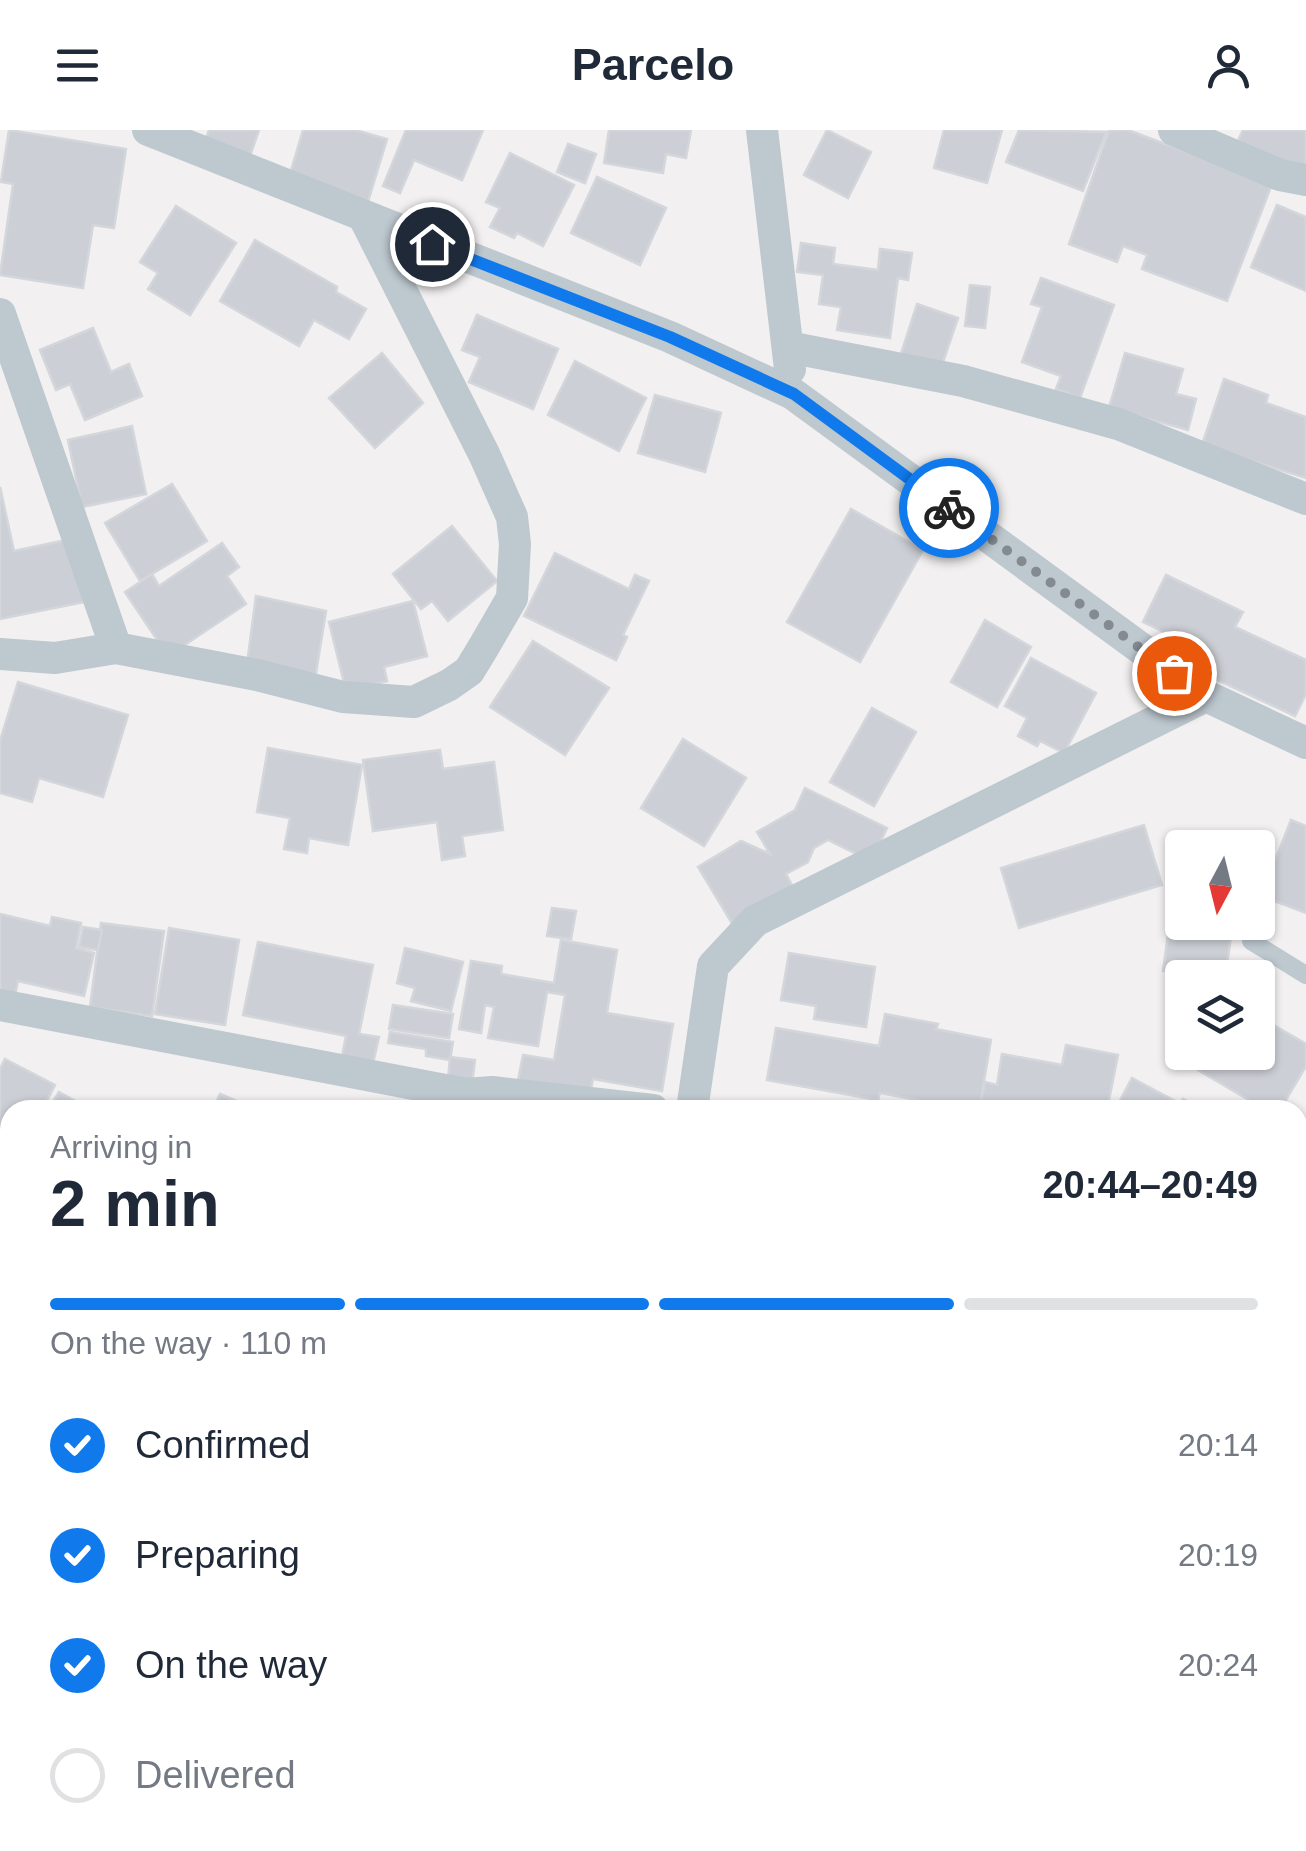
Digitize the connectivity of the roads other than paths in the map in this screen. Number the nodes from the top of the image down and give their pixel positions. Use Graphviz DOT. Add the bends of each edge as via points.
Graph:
graph roads {
  1 [pos="148,130"];
  2 [pos="762,130"];
  3 [pos="1174,130"];
  4 [pos="1306,180"];
  5 [pos="364,217"];
  6 [pos="0,314"];
  7 [pos="788,347"];
  8 [pos="794,394"];
  9 [pos="1306,499"];
  10 [pos="116,648"];
  11 [pos="0,654"];
  12 [pos="1206,696"];
  13 [pos="1306,743"];
  14 [pos="1251,941"];
  15 [pos="1306,975"];
  16 [pos="0,1004"];
  17 [pos="564,1100"];
  18 [pos="693,1100"];
  1 -- 5 [label="street"];
  2 -- 7 [label="street"];
  3 -- 4 [label="street"];
  5 -- 8 [label="street" via="670,337"];
  5 -- 10 [label="street" via="512,517 512,598 484,648 469,671 414,702 343,697"];
  6 -- 10 [label="street"];
  7 -- 8 [label="street"];
  7 -- 9 [label="street" via="963,381 1118,424"];
  8 -- 12 [label="street"];
  10 -- 11 [label="street" via="55,658"];
  12 -- 13 [label="street"];
  12 -- 18 [label="street" via="755,921 713,966"];
  14 -- 15 [label="lane"];
  16 -- 17 [label="street" via="466,1094"];
}
